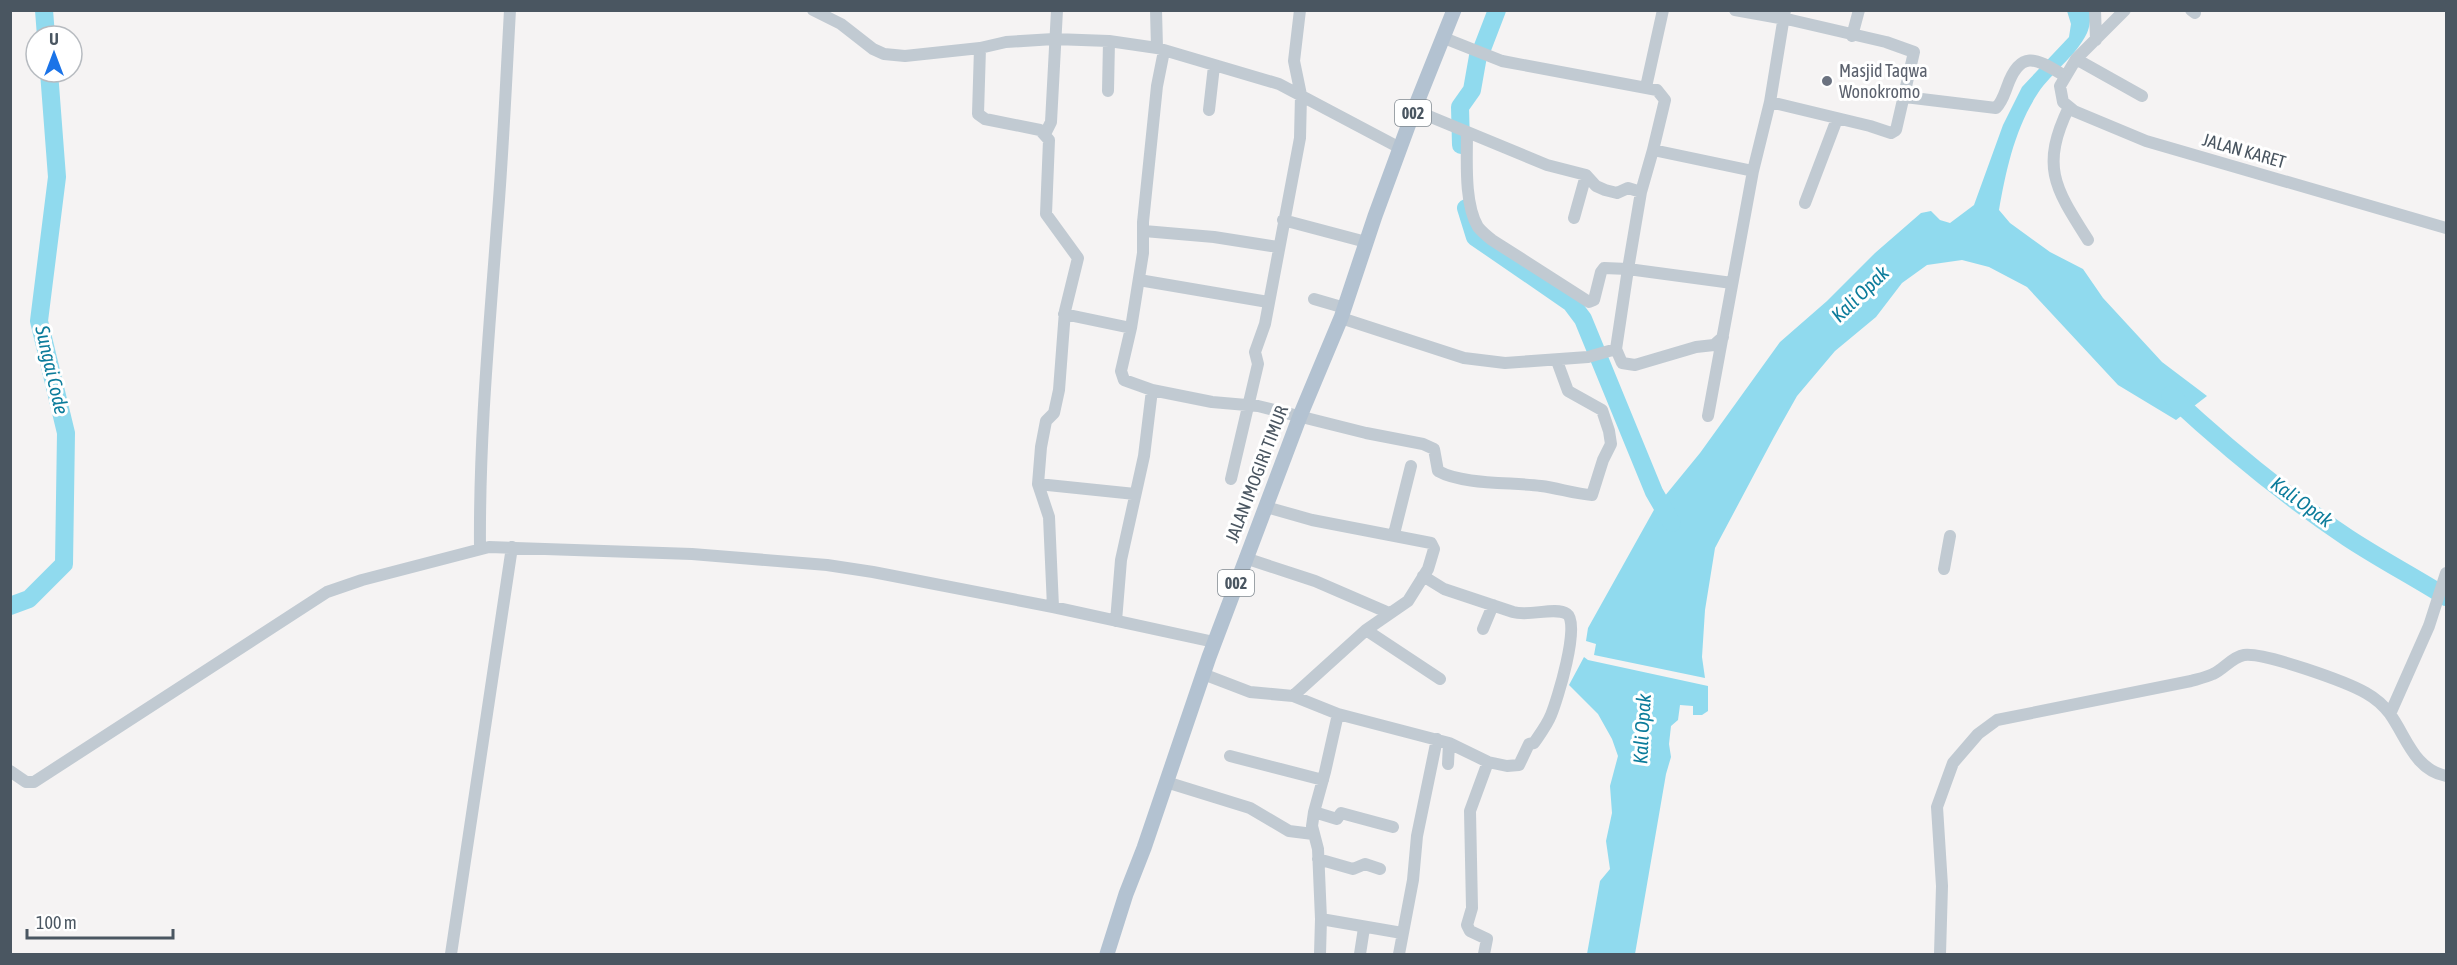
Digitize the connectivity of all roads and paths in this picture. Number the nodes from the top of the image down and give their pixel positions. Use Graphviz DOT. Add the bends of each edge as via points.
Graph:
graph roads {
  1 [pos="510,10"];
  2 [pos="813,10"];
  3 [pos="1057,10"];
  4 [pos="1156,10"];
  5 [pos="1300,10"];
  6 [pos="1454,10"];
  7 [pos="1663,10"];
  8 [pos="1735,10"];
  9 [pos="1859,10"];
  10 [pos="2096,10"];
  11 [pos="2125,10"];
  12 [pos="1784,15"];
  13 [pos="1852,36"];
  14 [pos="1444,38"];
  15 [pos="1054,39"];
  16 [pos="2096,40"];
  17 [pos="1109,41"];
  18 [pos="980,48"];
  19 [pos="1161,49"];
  20 [pos="2076,59"];
  21 [pos="1214,66"];
  22 [pos="2060,73"];
  23 [pos="1646,87"];
  24 [pos="1108,92"];
  25 [pos="1301,95"];
  26 [pos="2142,96"];
  27 [pos="1905,97"];
  28 [pos="1770,102"];
  29 [pos="2069,107"];
  30 [pos="1209,110"];
  31 [pos="1414,110"];
  32 [pos="1837,119"];
  33 [pos="1464,131"];
  34 [pos="1045,134"];
  35 [pos="1401,148"];
  36 [pos="1653,150"];
  37 [pos="1753,171"];
  38 [pos="1586,175"];
  39 [pos="1641,192"];
  40 [pos="1805,203"];
  41 [pos="1574,218"];
  42 [pos="1283,220"];
  43 [pos="2446,228"];
  44 [pos="1144,231"];
  45 [pos="2088,240"];
  46 [pos="1366,242"];
  47 [pos="1278,247"];
  48 [pos="1628,269"];
  49 [pos="1139,280"];
  50 [pos="1732,283"];
  51 [pos="1314,299"];
  52 [pos="1268,302"];
  53 [pos="1343,313"];
  54 [pos="1064,314"];
  55 [pos="1131,328"];
  56 [pos="1722,337"];
  57 [pos="1612,350"];
  58 [pos="1557,361"];
  59 [pos="1152,390"];
  60 [pos="1248,405"];
  61 [pos="1300,416"];
  62 [pos="1708,416"];
  63 [pos="1411,466"];
  64 [pos="1231,479"];
  65 [pos="1038,484"];
  66 [pos="1135,494"];
  67 [pos="1266,507"];
  68 [pos="1394,534"];
  69 [pos="1950,536"];
  70 [pos="512,547"];
  71 [pos="480,549"];
  72 [pos="1245,558"];
  73 [pos="1944,569"];
  74 [pos="2446,573"];
  75 [pos="1423,576"];
  76 [pos="1493,605"];
  77 [pos="1053,607"];
  78 [pos="1389,613"];
  79 [pos="1116,621"];
  80 [pos="1483,629"];
  81 [pos="1366,630"];
  82 [pos="1214,642"];
  83 [pos="1203,674"];
  84 [pos="1440,679"];
  85 [pos="1293,696"];
  86 [pos="1338,714"];
  87 [pos="2390,714"];
  88 [pos="1443,741"];
  89 [pos="1230,756"];
  90 [pos="1488,762"];
  91 [pos="1448,764"];
  92 [pos="10,771"];
  93 [pos="2446,776"];
  94 [pos="1323,780"];
  95 [pos="1167,782"];
  96 [pos="1314,812"];
  97 [pos="1393,827"];
  98 [pos="1313,834"];
  99 [pos="1318,859"];
  100 [pos="1380,869"];
  101 [pos="1321,920"];
  102 [pos="1364,928"];
  103 [pos="1402,933"];
  104 [pos="451,954"];
  105 [pos="1107,954"];
  106 [pos="1320,954"];
  107 [pos="1360,954"];
  108 [pos="1399,954"];
  109 [pos="1484,954"];
  110 [pos="1940,954"];
  1 -- 71 [label="street" via="486,359"];
  2 -- 18 [label="street" via="884,54 905,56"];
  3 -- 15 [label="street"];
  4 -- 19 [label="street"];
  5 -- 25 [label="street" via="1294,61"];
  6 -- 14 [label="main road, JALAN IMOGIRI TIMUR / 002"];
  7 -- 23 [label="street"];
  8 -- 12 [label="street"];
  9 -- 13 [label="street"];
  10 -- 16 [label="street"];
  11 -- 16 [label="street"];
  12 -- 13 [label="street"];
  12 -- 28 [label="street"];
  13 -- 27 [label="street" via="1914,52"];
  14 -- 23 [label="street" via="1502,61"];
  14 -- 31 [label="main road, JALAN IMOGIRI TIMUR / 002"];
  15 -- 17 [label="street"];
  15 -- 18 [label="street"];
  15 -- 34 [label="street" via="1051,123"];
  16 -- 20 [label="street"];
  17 -- 19 [label="street"];
  17 -- 24 [label="street"];
  18 -- 34 [label="street" via="977,109 981,118"];
  19 -- 21 [label="street"];
  19 -- 44 [label="street"];
  20 -- 22 [label="street"];
  20 -- 26 [label="street"];
  21 -- 25 [label="street" via="1279,84"];
  21 -- 30 [label="street"];
  22 -- 27 [label="street" via="2027,60 2016,67 1996,108"];
  22 -- 29 [label="street" via="2060,93"];
  23 -- 36 [label="street" via="1657,90 1665,100"];
  25 -- 35 [label="street"];
  25 -- 42 [label="street" via="1300,138"];
  27 -- 32 [label="street" via="1896,130 1891,134"];
  28 -- 32 [label="street"];
  28 -- 37 [label="street"];
  29 -- 43 [label="street, JALAN KARET" via="2146,141"];
  29 -- 45 [label="street" via="2054,146 2053,169 2063,201"];
  31 -- 33 [label="street"];
  31 -- 35 [label="main road, JALAN IMOGIRI TIMUR / 002"];
  32 -- 40 [label="street"];
  33 -- 38 [label="street" via="1547,165"];
  33 -- 48 [label="street" via="1470,197 1480,230 1588,302 1594,300 1604,268"];
  34 -- 54 [label="street" via="1049,140 1046,214 1078,258"];
  35 -- 46 [label="main road, JALAN IMOGIRI TIMUR / 002"];
  36 -- 37 [label="street"];
  36 -- 39 [label="street"];
  37 -- 50 [label="street"];
  38 -- 39 [label="street" via="1605,190 1617,193 1628,188"];
  38 -- 41 [label="street"];
  39 -- 48 [label="street"];
  42 -- 46 [label="street"];
  42 -- 47 [label="street"];
  44 -- 47 [label="street"];
  44 -- 49 [label="street"];
  46 -- 53 [label="main road, JALAN IMOGIRI TIMUR / 002"];
  47 -- 52 [label="street"];
  48 -- 50 [label="street"];
  48 -- 57 [label="street"];
  49 -- 52 [label="street"];
  49 -- 55 [label="street"];
  50 -- 56 [label="street"];
  51 -- 53 [label="street"];
  52 -- 60 [label="street" via="1255,352 1258,364"];
  53 -- 58 [label="street" via="1464,358 1505,363"];
  53 -- 61 [label="main road, JALAN IMOGIRI TIMUR / 002"];
  54 -- 55 [label="street"];
  54 -- 65 [label="street" via="1059,390 1054,413 1044,426"];
  55 -- 59 [label="street" via="1122,377"];
  56 -- 57 [label="street" via="1714,345 1635,365 1622,363"];
  56 -- 62 [label="street"];
  57 -- 58 [label="street"];
  58 -- 61 [label="street" via="1568,391 1602,410 1609,431 1611,444 1592,495 1444,474 1438,471 1434,449 1429,446"];
  59 -- 60 [label="street"];
  59 -- 66 [label="street"];
  60 -- 61 [label="street"];
  60 -- 64 [label="street"];
  61 -- 67 [label="main road, JALAN IMOGIRI TIMUR / 002"];
  63 -- 68 [label="street"];
  65 -- 66 [label="street"];
  65 -- 77 [label="street" via="1049,517"];
  66 -- 79 [label="street" via="1121,560"];
  67 -- 68 [label="street" via="1312,520"];
  67 -- 72 [label="main road, JALAN IMOGIRI TIMUR / 002"];
  68 -- 75 [label="street" via="1434,545"];
  69 -- 73 [label="street"];
  70 -- 71 [label="street"];
  70 -- 77 [label="street" via="692,554 827,565"];
  70 -- 104 [label="street"];
  71 -- 92 [label="street" via="327,592 34,782 26,782"];
  72 -- 78 [label="street" via="1316,581"];
  72 -- 82 [label="main road, JALAN IMOGIRI TIMUR / 002"];
  74 -- 87 [label="street" via="2429,626"];
  75 -- 76 [label="street" via="1444,589"];
  75 -- 78 [label="street" via="1408,601"];
  76 -- 80 [label="street"];
  76 -- 90 [label="street" via="1523,615 1567,613 1571,618 1572,640 1551,715 1534,743 1529,744 1524,759 1515,766"];
  77 -- 79 [label="street"];
  78 -- 81 [label="street"];
  79 -- 82 [label="street"];
  81 -- 84 [label="street"];
  81 -- 85 [label="street"];
  82 -- 83 [label="main road, JALAN IMOGIRI TIMUR / 002"];
  83 -- 85 [label="street" via="1250,692"];
  83 -- 95 [label="main road, JALAN IMOGIRI TIMUR / 002"];
  85 -- 86 [label="street"];
  86 -- 88 [label="street"];
  86 -- 94 [label="street"];
  87 -- 93 [label="street" via="2420,762"];
  87 -- 110 [label="street" via="2375,699 2349,685 2275,660 2246,655 2192,681 1997,720 1978,734 1953,763 1937,807 1942,886"];
  88 -- 90 [label="street"];
  88 -- 91 [label="street"];
  88 -- 103 [label="street" via="1417,836"];
  89 -- 94 [label="street"];
  90 -- 109 [label="street" via="1470,811 1472,908 1467,925 1487,939"];
  94 -- 96 [label="street"];
  95 -- 98 [label="street" via="1250,808 1289,831"];
  95 -- 105 [label="main road, JALAN IMOGIRI TIMUR / 002"];
  96 -- 97 [label="street" via="1337,819 1341,813"];
  96 -- 98 [label="street"];
  98 -- 99 [label="street"];
  99 -- 100 [label="street" via="1353,869 1365,864"];
  99 -- 101 [label="street"];
  101 -- 102 [label="street"];
  101 -- 106 [label="street"];
  102 -- 103 [label="street"];
  102 -- 107 [label="street"];
  103 -- 108 [label="street"];
}
